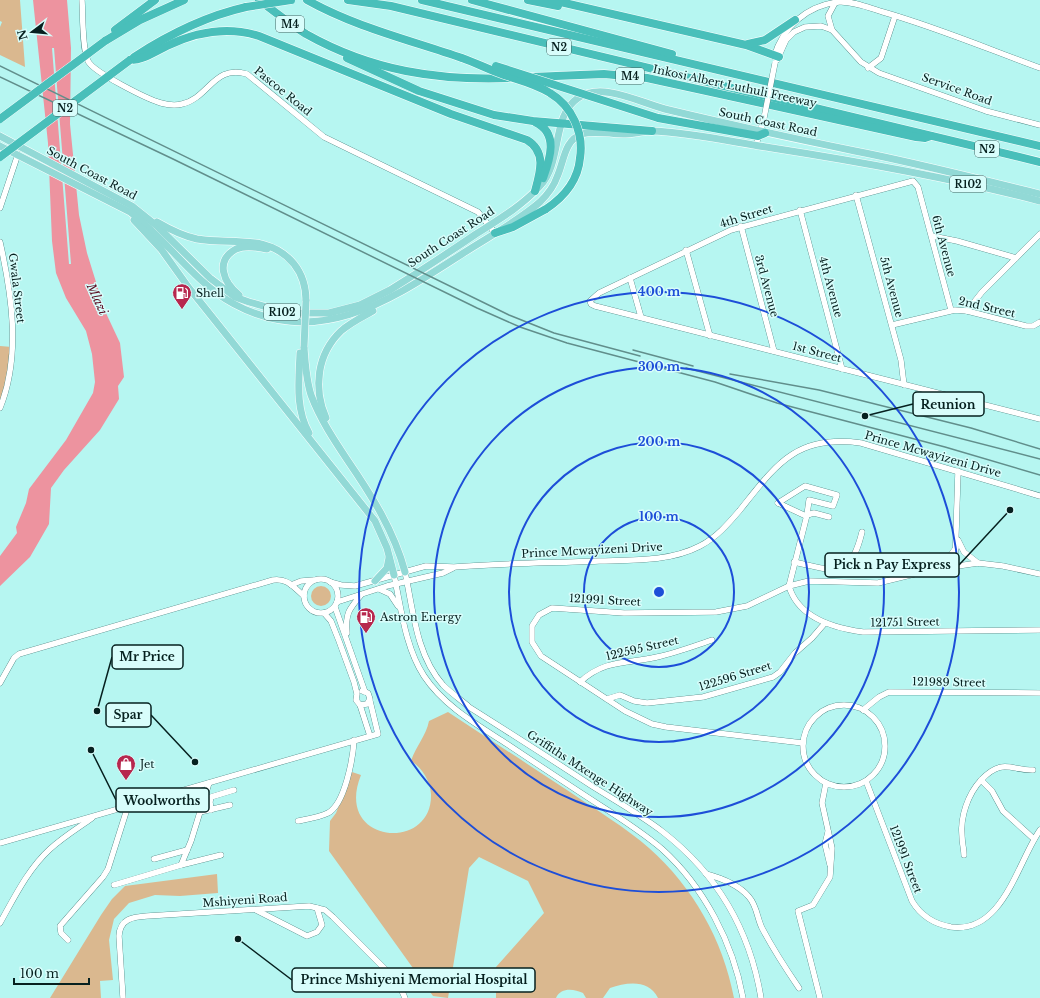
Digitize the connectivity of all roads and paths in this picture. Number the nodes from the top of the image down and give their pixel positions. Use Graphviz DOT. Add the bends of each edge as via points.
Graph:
graph roads {
  1 [pos="82,0"];
  2 [pos="155,0"];
  3 [pos="184,0"];
  4 [pos="259,0"];
  5 [pos="291,0"];
  6 [pos="307,0"];
  7 [pos="348,0"];
  8 [pos="422,0"];
  9 [pos="472,0"];
  10 [pos="528,0"];
  11 [pos="552,0"];
  12 [pos="835,3"];
  13 [pos="601,13"];
  14 [pos="895,16"];
  15 [pos="796,20"];
  16 [pos="832,30"];
  17 [pos="105,41"];
  18 [pos="324,43"];
  19 [pos="746,45"];
  20 [pos="462,58"];
  21 [pos="776,58"];
  22 [pos="130,60"];
  23 [pos="696,64"];
  24 [pos="868,68"];
  25 [pos="1040,68"];
  26 [pos="402,93"];
  27 [pos="494,114"];
  28 [pos="0,119"];
  29 [pos="533,121"];
  30 [pos="561,123"];
  31 [pos="1040,125"];
  32 [pos="652,131"];
  33 [pos="761,134"];
  34 [pos="934,135"];
  35 [pos="0,136"];
  36 [pos="0,146"];
  37 [pos="759,146"];
  38 [pos="1040,146"];
  39 [pos="18,154"];
  40 [pos="28,155"];
  41 [pos="0,157"];
  42 [pos="1040,162"];
  43 [pos="918,187"];
  44 [pos="537,189"];
  45 [pos="1040,194"];
  46 [pos="856,195"];
  47 [pos="100,198"];
  48 [pos="1040,202"];
  49 [pos="132,206"];
  50 [pos="0,208"];
  51 [pos="800,210"];
  52 [pos="490,225"];
  53 [pos="741,226"];
  54 [pos="495,233"];
  55 [pos="1040,234"];
  56 [pos="932,236"];
  57 [pos="0,242"];
  58 [pos="686,250"];
  59 [pos="1016,258"];
  60 [pos="630,278"];
  61 [pos="422,280"];
  62 [pos="305,301"];
  63 [pos="249,302"];
  64 [pos="590,302"];
  65 [pos="951,310"];
  66 [pos="967,311"];
  67 [pos="641,317"];
  68 [pos="1040,322"];
  69 [pos="892,325"];
  70 [pos="710,336"];
  71 [pos="302,346"];
  72 [pos="774,351"];
  73 [pos="842,369"];
  74 [pos="904,385"];
  75 [pos="0,408"];
  76 [pos="1040,419"];
  77 [pos="318,449"];
  78 [pos="349,462"];
  79 [pos="958,471"];
  80 [pos="1040,496"];
  81 [pos="806,515"];
  82 [pos="829,517"];
  83 [pos="862,532"];
  84 [pos="957,536"];
  85 [pos="956,547"];
  86 [pos="389,553"];
  87 [pos="794,562"];
  88 [pos="978,563"];
  89 [pos="955,566"];
  90 [pos="454,567"];
  91 [pos="931,570"];
  92 [pos="405,572"];
  93 [pos="1040,574"];
  94 [pos="394,575"];
  95 [pos="315,580"];
  96 [pos="375,581"];
  97 [pos="407,581"];
  98 [pos="330,582"];
  99 [pos="396,584"];
  100 [pos="291,585"];
  101 [pos="789,586"];
  102 [pos="379,589"];
  103 [pos="361,594"];
  104 [pos="304,596"];
  105 [pos="336,604"];
  106 [pos="324,613"];
  107 [pos="825,622"];
  108 [pos="405,625"];
  109 [pos="1040,630"];
  110 [pos="712,640"];
  111 [pos="348,643"];
  112 [pos="580,682"];
  113 [pos="0,683"];
  114 [pos="365,692"];
  115 [pos="1040,693"];
  116 [pos="357,694"];
  117 [pos="607,699"];
  118 [pos="370,701"];
  119 [pos="360,705"];
  120 [pos="863,710"];
  121 [pos="370,736"];
  122 [pos="354,740"];
  123 [pos="804,743"];
  124 [pos="1033,770"];
  125 [pos="981,780"];
  126 [pos="866,781"];
  127 [pos="209,783"];
  128 [pos="826,783"];
  129 [pos="234,790"];
  130 [pos="205,797"];
  131 [pos="178,805"];
  132 [pos="230,805"];
  133 [pos="128,806"];
  134 [pos="211,810"];
  135 [pos="200,812"];
  136 [pos="96,816"];
  137 [pos="298,821"];
  138 [pos="1040,830"];
  139 [pos="1034,839"];
  140 [pos="0,842"];
  141 [pos="187,850"];
  142 [pos="221,855"];
  143 [pos="964,855"];
  144 [pos="154,859"];
  145 [pos="181,866"];
  146 [pos="706,873"];
  147 [pos="114,885"];
  148 [pos="317,908"];
  149 [pos="255,910"];
  150 [pos="0,923"];
  151 [pos="68,940"];
  152 [pos="799,988"];
  153 [pos="123,998"];
  154 [pos="405,998"];
  155 [pos="742,998"];
  156 [pos="761,998"];
  157 [pos="820,998"];
  1 -- 52 [label="street, Pascoe Road" via="87,60 93,68 120,84 170,106 190,102 221,75 235,72 247,74 324,137 466,206 482,216"];
  2 -- 17 [label="highway" via="116,29"];
  3 -- 17 [label="highway" via="140,20"];
  4 -- 18 [label="highway, Inkosi Albert Luthuli Freeway / M4" via="287,22"];
  5 -- 22 [label="highway, N2, bridge" via="246,8 193,25 167,36"];
  6 -- 20 [label="highway, M4" via="324,10 360,24"];
  7 -- 34 [label="highway, N2" via="391,6"];
  8 -- 23 [label="highway, N2"];
  9 -- 23 [label="highway" via="657,49"];
  10 -- 13 [label="highway"];
  11 -- 13 [label="highway"];
  12 -- 14 [label="street" via="858,4"];
  12 -- 15 [label="street" via="819,7"];
  12 -- 16 [label="street" via="828,16"];
  13 -- 19 [label="highway"];
  14 -- 24 [label="street" via="881,58"];
  14 -- 25 [label="street"];
  15 -- 19 [label="highway" via="765,40"];
  15 -- 21 [label="street" via="783,37"];
  16 -- 21 [label="street" via="824,26 799,29 786,40"];
  16 -- 24 [label="street, Service Road"];
  17 -- 28 [label="highway, bridge"];
  18 -- 27 [label="highway" via="342,55 419,91"];
  18 -- 34 [label="highway, Inkosi Albert Luthuli Freeway / M4" via="374,63 428,76 480,80 598,74 647,78 916,137"];
  19 -- 21 [label="highway"];
  20 -- 33 [label="highway, bridge" via="658,118"];
  20 -- 54 [label="highway, bridge" via="549,92 573,117 580,137 579,166 567,192 546,209 513,227"];
  21 -- 33 [label="street, bridge"];
  22 -- 26 [label="highway" via="200,34 219,30 243,31"];
  22 -- 41 [label="highway, N2, bridge"];
  23 -- 38 [label="highway, N2"];
  24 -- 31 [label="street, Service Road" via="986,111"];
  26 -- 27 [label="highway" via="472,113"];
  26 -- 44 [label="highway" via="451,114 531,142 539,152 541,162"];
  27 -- 29 [label="highway"];
  29 -- 30 [label="highway"];
  29 -- 44 [label="highway" via="546,129 551,142 550,158"];
  30 -- 32 [label="highway"];
  30 -- 33 [label="main road, South Coast Road / R102" via="567,109 576,98 588,92 603,91 665,110"];
  30 -- 44 [label="main road, South Coast Road / R102" via="552,168"];
  32 -- 37 [label="main road, South Coast Road / R102"];
  32 -- 54 [label="main road, South Coast Road / R102" via="626,134 587,133 575,138 568,145 557,178 543,200"];
  33 -- 37 [label="street"];
  33 -- 45 [label="main road, South Coast Road / R102" via="897,160"];
  34 -- 42 [label="highway, N2"];
  35 -- 40 [label="main road, South Coast Road / R102"];
  36 -- 39 [label="main road, South Coast Road / R102"];
  37 -- 48 [label="main road, South Coast Road / R102" via="895,169"];
  39 -- 40 [label="main road, South Coast Road / R102"];
  39 -- 50 [label="street"];
  40 -- 47 [label="main road, South Coast Road / R102"];
  40 -- 49 [label="main road, South Coast Road / R102"];
  43 -- 46 [label="street, 4th Street" via="911,181"];
  43 -- 56 [label="street, 6th Avenue"];
  44 -- 52 [label="main road, South Coast Road / R102"];
  46 -- 51 [label="street, 4th Street"];
  46 -- 69 [label="street, 5th Avenue"];
  47 -- 61 [label="main road, South Coast Road / R102" via="130,212 144,222 196,275 224,298 274,318 328,321 350,316 377,305"];
  47 -- 77 [label="main road" via="130,216 150,236"];
  49 -- 62 [label="main road" via="167,228 195,238 214,241 253,241 279,249 298,269 306,290"];
  49 -- 63 [label="main road, South Coast Road / R102" via="157,226 210,278 235,297"];
  51 -- 53 [label="street, 4th Street"];
  51 -- 73 [label="street, 4th Avenue"];
  52 -- 54 [label="street, Pascoe Road"];
  52 -- 63 [label="main road, South Coast Road / R102" via="390,290 345,310 315,314 288,313"];
  53 -- 58 [label="street, 4th Street"];
  53 -- 72 [label="street, 3rd Avenue"];
  54 -- 61 [label="main road, South Coast Road / R102"];
  55 -- 59 [label="street"];
  56 -- 59 [label="street"];
  56 -- 65 [label="street, 6th Avenue"];
  57 -- 75 [label="street, Gwala Street" via="10,298 12,358"];
  58 -- 60 [label="street, 4th Street"];
  58 -- 70 [label="street"];
  59 -- 66 [label="street"];
  60 -- 64 [label="street, 4th Street" via="594,296"];
  60 -- 67 [label="street"];
  61 -- 78 [label="main road" via="342,331 334,340 321,365 319,400 331,430"];
  62 -- 63 [label="main road" via="297,272 283,256 273,250 250,247 236,250 225,260 223,269 224,278 229,286"];
  62 -- 71 [label="main road"];
  64 -- 67 [label="street, 1st Street" via="593,306"];
  65 -- 66 [label="street, 2nd Street"];
  65 -- 69 [label="street, 2nd Street"];
  66 -- 68 [label="street, 2nd Street" via="1031,327"];
  67 -- 70 [label="street, 1st Street"];
  69 -- 74 [label="street, 5th Avenue"];
  70 -- 72 [label="street, 1st Street"];
  71 -- 77 [label="main road" via="300,408 306,428"];
  71 -- 78 [label="main road" via="307,378 316,407"];
  72 -- 73 [label="street, 1st Street"];
  73 -- 74 [label="street, 1st Street"];
  74 -- 76 [label="street, 1st Street"];
  77 -- 86 [label="main road" via="375,521"];
  78 -- 92 [label="main road" via="390,528"];
  79 -- 80 [label="street, Prince Mcwayizeni Drive"];
  79 -- 84 [label="street"];
  79 -- 90 [label="street, Prince Mcwayizeni Drive" via="861,442 821,443 788,456 767,476 724,529 704,543 681,554 641,560"];
  81 -- 81 [label="street" via="809,500 833,506 837,495 806,486 778,503"];
  81 -- 82 [label="street" via="812,512"];
  81 -- 87 [label="street"];
  83 -- 87 [label="street" via="855,555 850,563 842,568 832,570"];
  84 -- 85 [label="street"];
  84 -- 88 [label="street" via="964,552"];
  85 -- 89 [label="street"];
  85 -- 91 [label="street" via="947,560"];
  86 -- 94 [label="main road"];
  86 -- 96 [label="main road" via="386,568"];
  87 -- 101 [label="street"];
  88 -- 89 [label="street, 121991 Street"];
  88 -- 93 [label="street, 121991 Street"];
  89 -- 91 [label="street, 121991 Street"];
  90 -- 92 [label="street, Prince Mcwayizeni Drive" via="426,566"];
  90 -- 97 [label="street, Prince Mcwayizeni Drive" via="443,573"];
  91 -- 101 [label="street, 121991 Street" via="885,582 864,584 809,581"];
  92 -- 94 [label="street, Prince Mcwayizeni Drive"];
  92 -- 97 [label="street, Griffiths Mxenge Highway"];
  94 -- 96 [label="street, Prince Mcwayizeni Drive"];
  94 -- 99 [label="street, Griffiths Mxenge Highway"];
  95 -- 98 [label="street"];
  95 -- 100 [label="street"];
  95 -- 104 [label="street" via="307,586"];
  96 -- 98 [label="street, Prince Mcwayizeni Drive" via="348,586"];
  97 -- 99 [label="street, Prince Mcwayizeni Drive"];
  97 -- 146 [label="street, Griffiths Mxenge Highway" via="426,657 443,684 469,707 663,832"];
  98 -- 105 [label="street" via="336,588"];
  99 -- 102 [label="street, Prince Mcwayizeni Drive"];
  99 -- 108 [label="street, Griffiths Mxenge Highway"];
  100 -- 104 [label="street"];
  100 -- 113 [label="street" via="282,579 273,580 19,654"];
  101 -- 107 [label="street, 121751 Street" via="792,596 801,608"];
  101 -- 112 [label="street, 121991 Street" via="748,606 716,612 624,613 562,608 546,610 532,626 533,646 541,656"];
  102 -- 103 [label="street, Prince Mcwayizeni Drive"];
  102 -- 108 [label="street" via="393,597"];
  103 -- 105 [label="street, Prince Mcwayizeni Drive"];
  103 -- 111 [label="street" via="346,618"];
  104 -- 106 [label="street" via="310,609 316,613"];
  105 -- 106 [label="street"];
  105 -- 111 [label="street"];
  106 -- 116 [label="street" via="331,621"];
  107 -- 109 [label="street, 121751 Street" via="851,630 869,632"];
  107 -- 117 [label="street, 122596 Street" via="780,672 770,678 703,697 647,703 634,701 620,694"];
  108 -- 155 [label="street, Griffiths Mxenge Highway" via="413,653 423,674 449,704 463,716 648,837 676,865 702,898 722,933 734,963"];
  110 -- 112 [label="street, 122595 Street" via="658,657 611,663"];
  111 -- 114 [label="street"];
  112 -- 117 [label="street, 121991 Street"];
  114 -- 116 [label="street"];
  114 -- 118 [label="street" via="370,696"];
  115 -- 120 [label="street, 121989 Street" via="889,692"];
  116 -- 119 [label="street" via="356,700"];
  117 -- 123 [label="street, 121991 Street" via="636,717 666,727"];
  118 -- 119 [label="street"];
  118 -- 121 [label="street" via="378,734"];
  119 -- 121 [label="street"];
  120 -- 123 [label="street" via="842,705 821,712 807,729"];
  120 -- 126 [label="street" via="873,717 880,727 885,745 882,763"];
  121 -- 122 [label="street"];
  122 -- 127 [label="street"];
  122 -- 137 [label="street" via="350,768 339,801 329,812"];
  123 -- 128 [label="street" via="809,767"];
  124 -- 125 [label="street" via="1005,766"];
  125 -- 139 [label="street" via="992,791 1003,811"];
  125 -- 143 [label="street" via="970,796 966,808 962,835"];
  126 -- 128 [label="street" via="847,787"];
  126 -- 139 [label="street, 121991 Street" via="912,901 922,914 944,926 971,926 991,914 1000,903"];
  127 -- 130 [label="street"];
  127 -- 133 [label="street"];
  128 -- 157 [label="street" via="822,803 828,832 825,847 831,869 828,884 815,903 798,911"];
  129 -- 134 [label="street" via="212,797"];
  130 -- 131 [label="street"];
  130 -- 135 [label="street"];
  132 -- 134 [label="street"];
  133 -- 136 [label="street"];
  133 -- 151 [label="street" via="108,869 60,926 61,933"];
  134 -- 135 [label="street"];
  135 -- 141 [label="street"];
  136 -- 140 [label="street"];
  136 -- 150 [label="street" via="50,849 39,861 24,881"];
  138 -- 139 [label="street, 121991 Street"];
  141 -- 144 [label="street"];
  141 -- 145 [label="street"];
  142 -- 145 [label="street"];
  145 -- 147 [label="street"];
  146 -- 152 [label="street" via="723,879 749,896 777,955"];
  146 -- 156 [label="street, Griffiths Mxenge Highway" via="730,906 741,929 756,973"];
  148 -- 149 [label="street, Mshiyeni Road" via="309,906"];
  148 -- 149 [label="street" via="322,925 317,932 307,936"];
  148 -- 154 [label="street, Mshiyeni Road" via="333,916 398,982"];
  149 -- 153 [label="street, Mshiyeni Road" via="133,917 126,920 121,926 119,936"];
}
